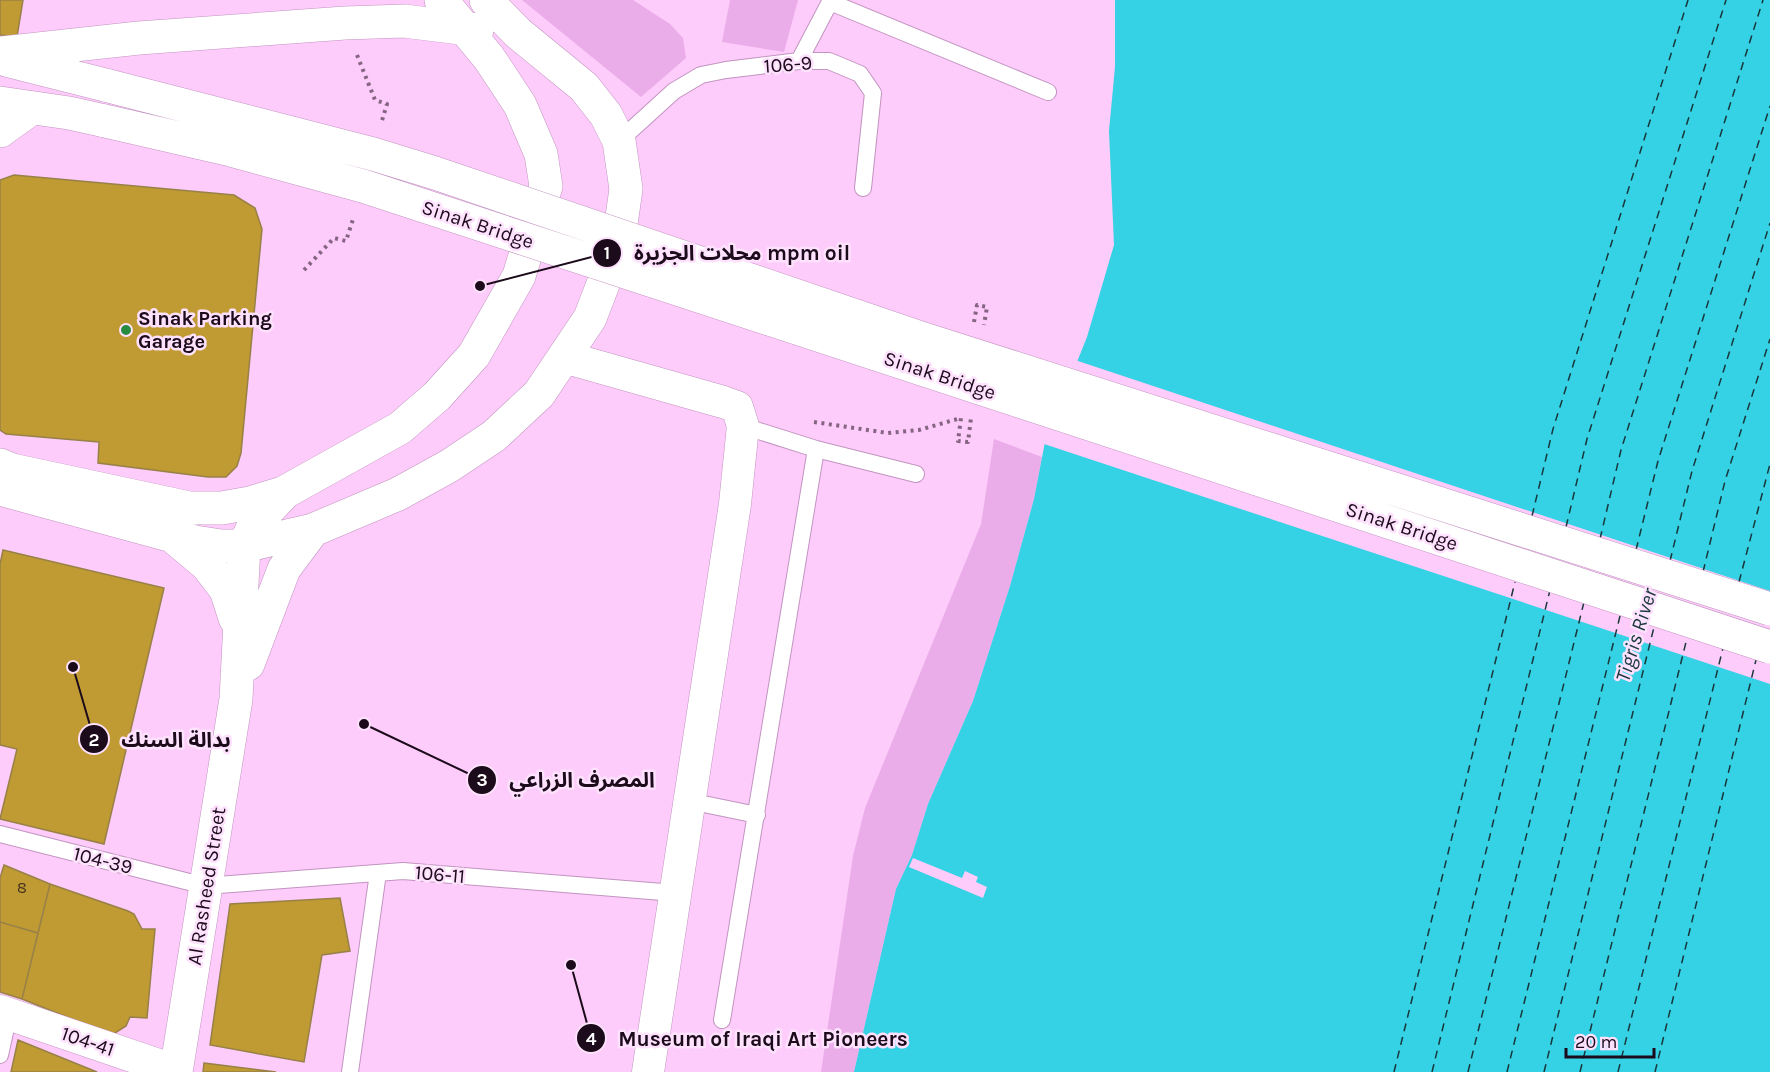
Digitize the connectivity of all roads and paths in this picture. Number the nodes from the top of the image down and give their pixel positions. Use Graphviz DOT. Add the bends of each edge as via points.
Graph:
graph roads {
  1 [pos="370,0"];
  2 [pos="441,0"];
  3 [pos="486,0"];
  4 [pos="830,1"];
  5 [pos="345,23"];
  6 [pos="466,30"];
  7 [pos="518,33"];
  8 [pos="0,53"];
  9 [pos="0,58"];
  10 [pos="800,61"];
  11 [pos="1048,92"];
  12 [pos="0,103"];
  13 [pos="387,104"];
  14 [pos="32,108"];
  15 [pos="0,131"];
  16 [pos="619,141"];
  17 [pos="863,188"];
  18 [pos="346,242"];
  19 [pos="304,270"];
  20 [pos="987,307"];
  21 [pos="974,321"];
  22 [pos="564,357"];
  23 [pos="803,420"];
  24 [pos="743,426"];
  25 [pos="968,442"];
  26 [pos="816,448"];
  27 [pos="0,465"];
  28 [pos="318,474"];
  29 [pos="916,474"];
  30 [pos="0,489"];
  31 [pos="285,492"];
  32 [pos="326,525"];
  33 [pos="172,536"];
  34 [pos="244,546"];
  35 [pos="1770,609"];
  36 [pos="239,630"];
  37 [pos="1770,647"];
  38 [pos="236,699"];
  39 [pos="689,801"];
  40 [pos="757,815"];
  41 [pos="0,834"];
  42 [pos="378,873"];
  43 [pos="206,886"];
  44 [pos="675,893"];
  45 [pos="4,1013"];
  46 [pos="722,1020"];
  47 [pos="0,1055"];
  48 [pos="176,1072"];
  49 [pos="350,1072"];
  50 [pos="648,1072"];
  1 -- 5 [label="main road"];
  2 -- 6 [label="main road, Al Rasheed Street"];
  3 -- 7 [label="main road, Al Rasheed Street"];
  4 -- 10 [label="lane"];
  4 -- 11 [label="lane"];
  5 -- 6 [label="main road" via="404,21"];
  5 -- 8 [label="main road"];
  5 -- 13 [label="path" via="375,100"];
  6 -- 7 [label="main road"];
  6 -- 28 [label="main road, Al Rasheed Street" via="520,105 541,154 546,186 519,276 474,355 437,396 400,428"];
  7 -- 16 [label="main road, Al Rasheed Street" via="584,87 606,115"];
  9 -- 35 [label="main road, Sinak Bridge, bridge" via="435,172 921,338"];
  10 -- 16 [label="lane, 106-9" via="700,75 674,91"];
  10 -- 17 [label="lane, 106-9" via="829,62 860,74 873,93"];
  12 -- 14 [label="main road, Sinak Bridge"];
  14 -- 15 [label="main road"];
  14 -- 37 [label="main road, Sinak Bridge, bridge" via="231,150 363,186"];
  16 -- 22 [label="main road, Al Rasheed Street" via="626,189 618,245 590,318"];
  18 -- 19 [label="path" via="334,238"];
  20 -- 21 [label="path" via="977,305"];
  22 -- 24 [label="street" via="737,407"];
  22 -- 32 [label="main road, Al Rasheed Street" via="539,394 494,436 398,494"];
  23 -- 25 [label="path" via="888,433 920,430 961,418 958,441"];
  24 -- 26 [label="lane"];
  24 -- 39 [label="street" via="735,504"];
  26 -- 29 [label="lane"];
  26 -- 40 [label="lane"];
  27 -- 31 [label="main road" via="189,508 222,508"];
  28 -- 31 [label="main road, Al Rasheed Street"];
  28 -- 32 [label="main road"];
  30 -- 33 [label="main road, Al Rasheed Street"];
  31 -- 34 [label="main road, Al Rasheed Street" via="254,525"];
  32 -- 34 [label="main road, Al Rasheed Street"];
  32 -- 38 [label="main road, Al Rasheed Street" via="284,568"];
  33 -- 34 [label="main road, Al Rasheed Street" via="195,543"];
  33 -- 36 [label="main road" via="207,565 226,590"];
  34 -- 36 [label="main road, Al Rasheed Street"];
  36 -- 38 [label="main road, Al Rasheed Street"];
  38 -- 43 [label="main road, Al Rasheed Street"];
  39 -- 40 [label="lane"];
  39 -- 44 [label="street"];
  40 -- 46 [label="lane"];
  41 -- 43 [label="lane, 104-39"];
  42 -- 43 [label="lane, 106-11"];
  42 -- 44 [label="lane, 106-11" via="403,871"];
  42 -- 49 [label="lane"];
  43 -- 48 [label="main road, Al Rasheed Street"];
  44 -- 50 [label="street"];
  45 -- 47 [label="lane"];
  45 -- 48 [label="street, 104-41"];
}
